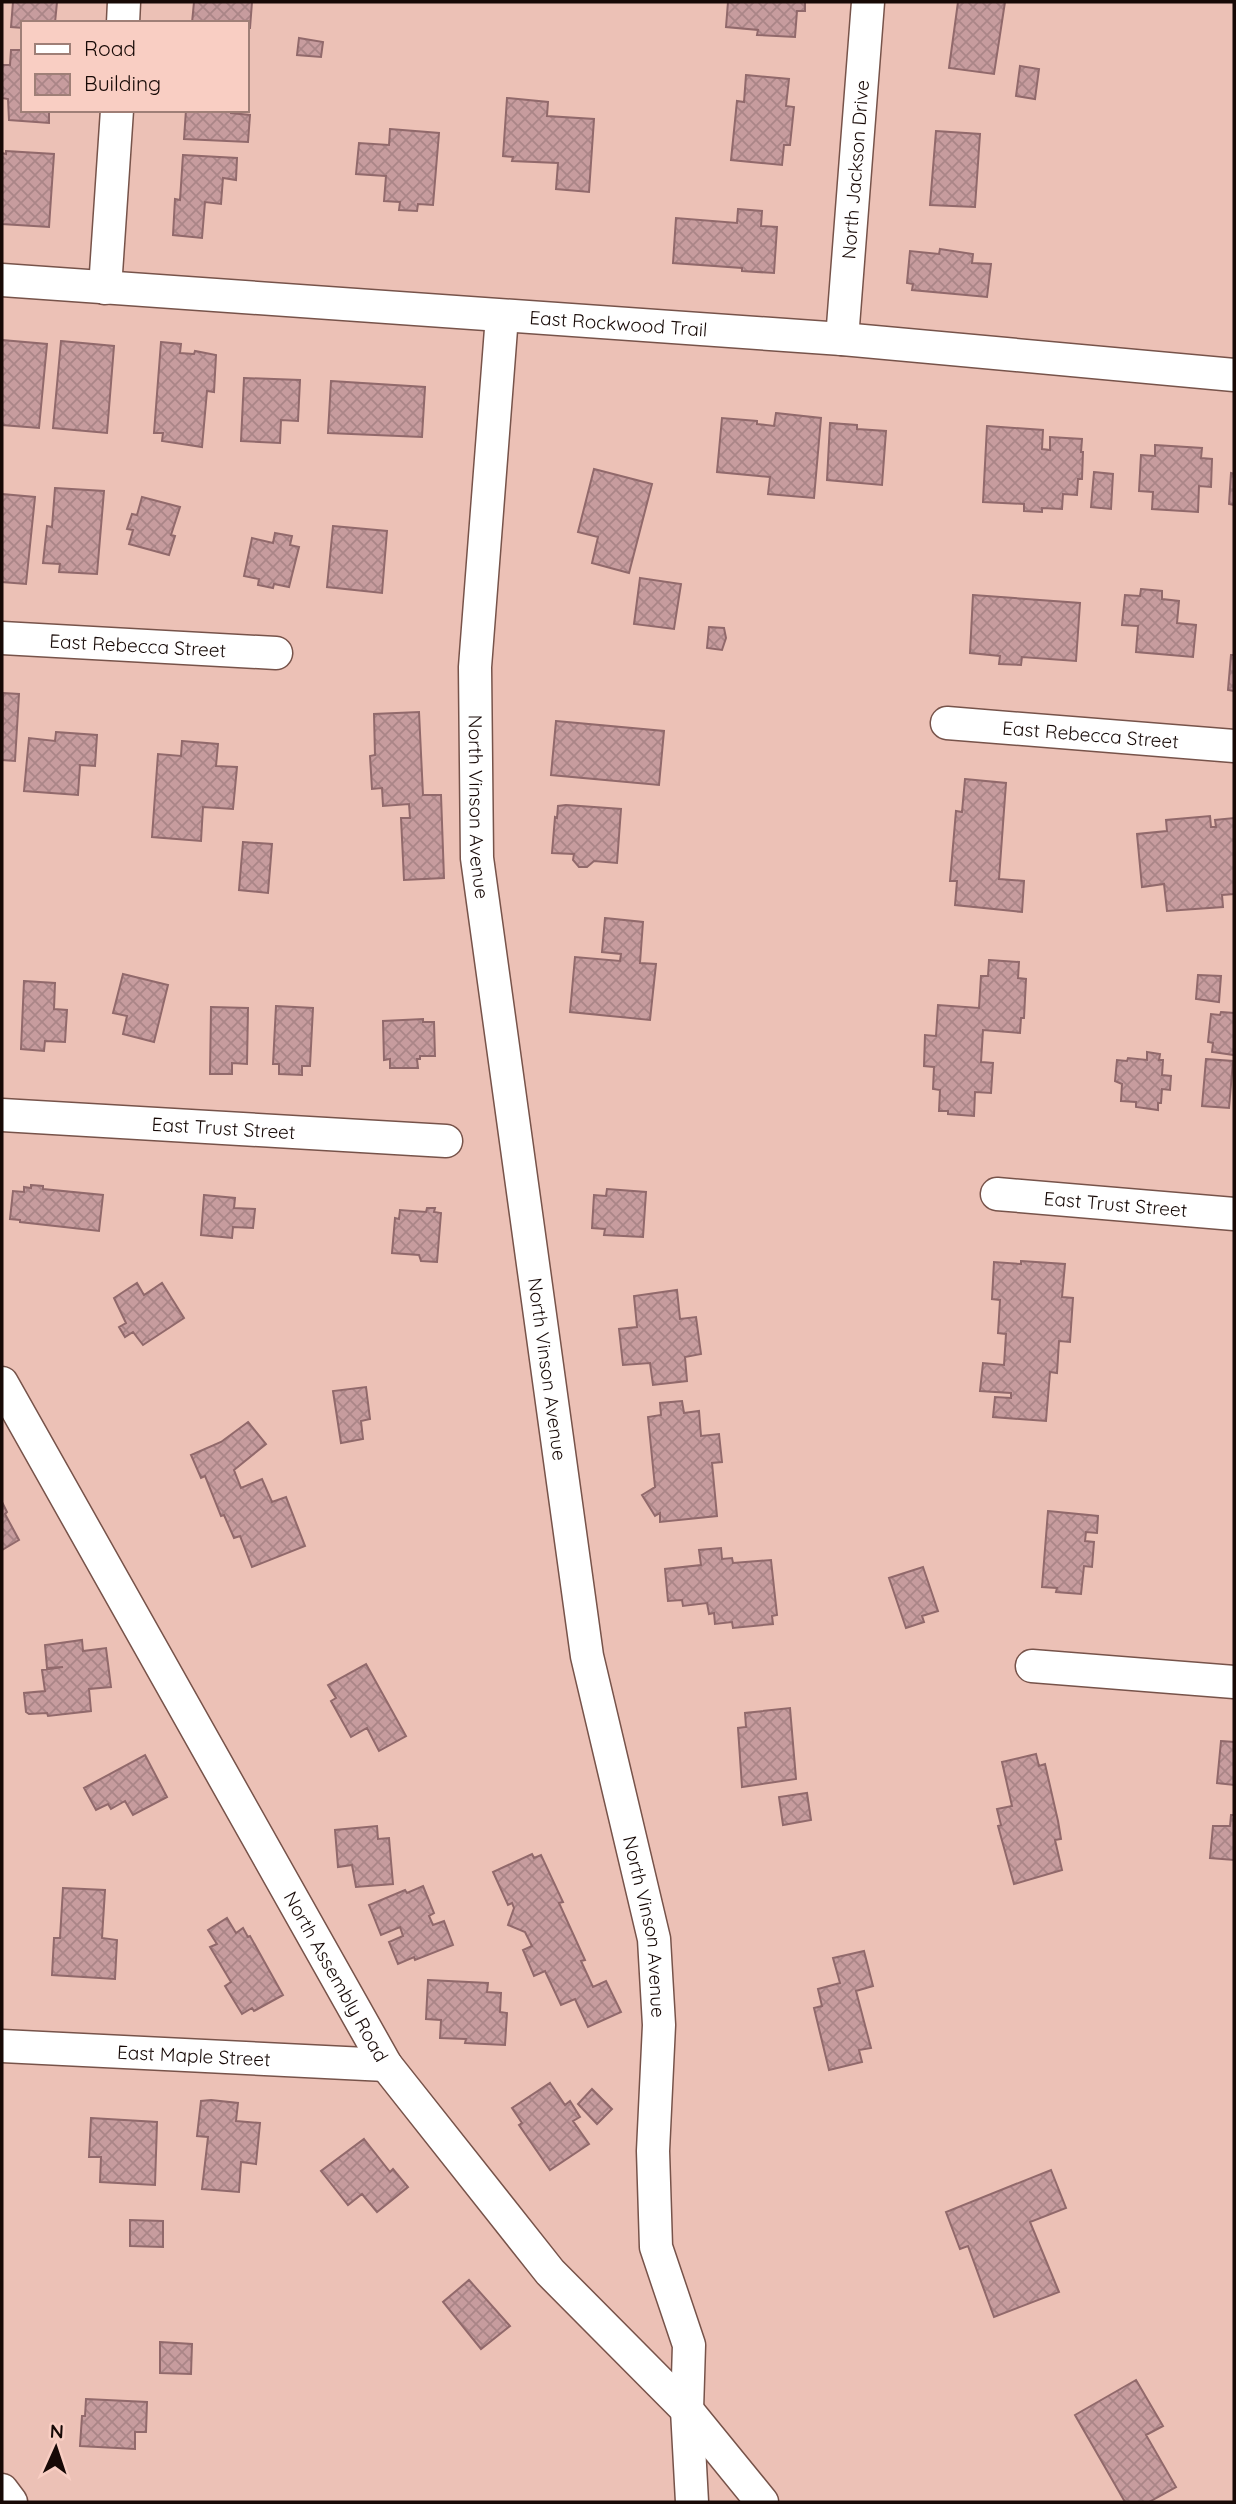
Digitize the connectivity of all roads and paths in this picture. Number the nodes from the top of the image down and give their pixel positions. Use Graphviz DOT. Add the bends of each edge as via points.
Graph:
graph roads {
  1 [pos="124,2"];
  2 [pos="868,2"];
  3 [pos="123,21"];
  4 [pos="117,112"];
  5 [pos="2,280"];
  6 [pos="105,288"];
  7 [pos="502,316"];
  8 [pos="842,339"];
  9 [pos="1234,375"];
  10 [pos="2,638"];
  11 [pos="276,653"];
  12 [pos="947,723"];
  13 [pos="1234,746"];
  14 [pos="2,1115"];
  15 [pos="446,1140"];
  16 [pos="997,1194"];
  17 [pos="1234,1214"];
  18 [pos="2,1383"];
  19 [pos="1032,1666"];
  20 [pos="1234,1682"];
  21 [pos="2,2046"];
  22 [pos="386,2065"];
  23 [pos="687,2410"];
  24 [pos="2,2490"];
  25 [pos="10,2502"];
  26 [pos="692,2502"];
  27 [pos="762,2502"];
  1 -- 3 [label="street"];
  2 -- 8 [label="street, North Jackson Drive"];
  4 -- 6 [label="street"];
  5 -- 6 [label="street, East Rockwood Trail"];
  6 -- 7 [label="street, East Rockwood Trail"];
  7 -- 8 [label="street, East Rockwood Trail"];
  7 -- 23 [label="street, North Vinson Avenue" via="475,667 477,858 587,1656 654,1939 659,2025 653,2151 656,2246 689,2345"];
  8 -- 9 [label="street, East Rockwood Trail"];
  10 -- 11 [label="street, East Rebecca Street"];
  12 -- 13 [label="street, East Rebecca Street"];
  14 -- 15 [label="street, East Trust Street"];
  16 -- 17 [label="street, East Trust Street"];
  18 -- 22 [label="street, North Assembly Road"];
  19 -- 20 [label="street"];
  21 -- 22 [label="street, East Maple Street"];
  22 -- 23 [label="street, North Assembly Road" via="550,2272"];
  23 -- 26 [label="street, North Vinson Avenue"];
  23 -- 27 [label="street, North Assembly Road"];
  24 -- 25 [label="street"];
}
